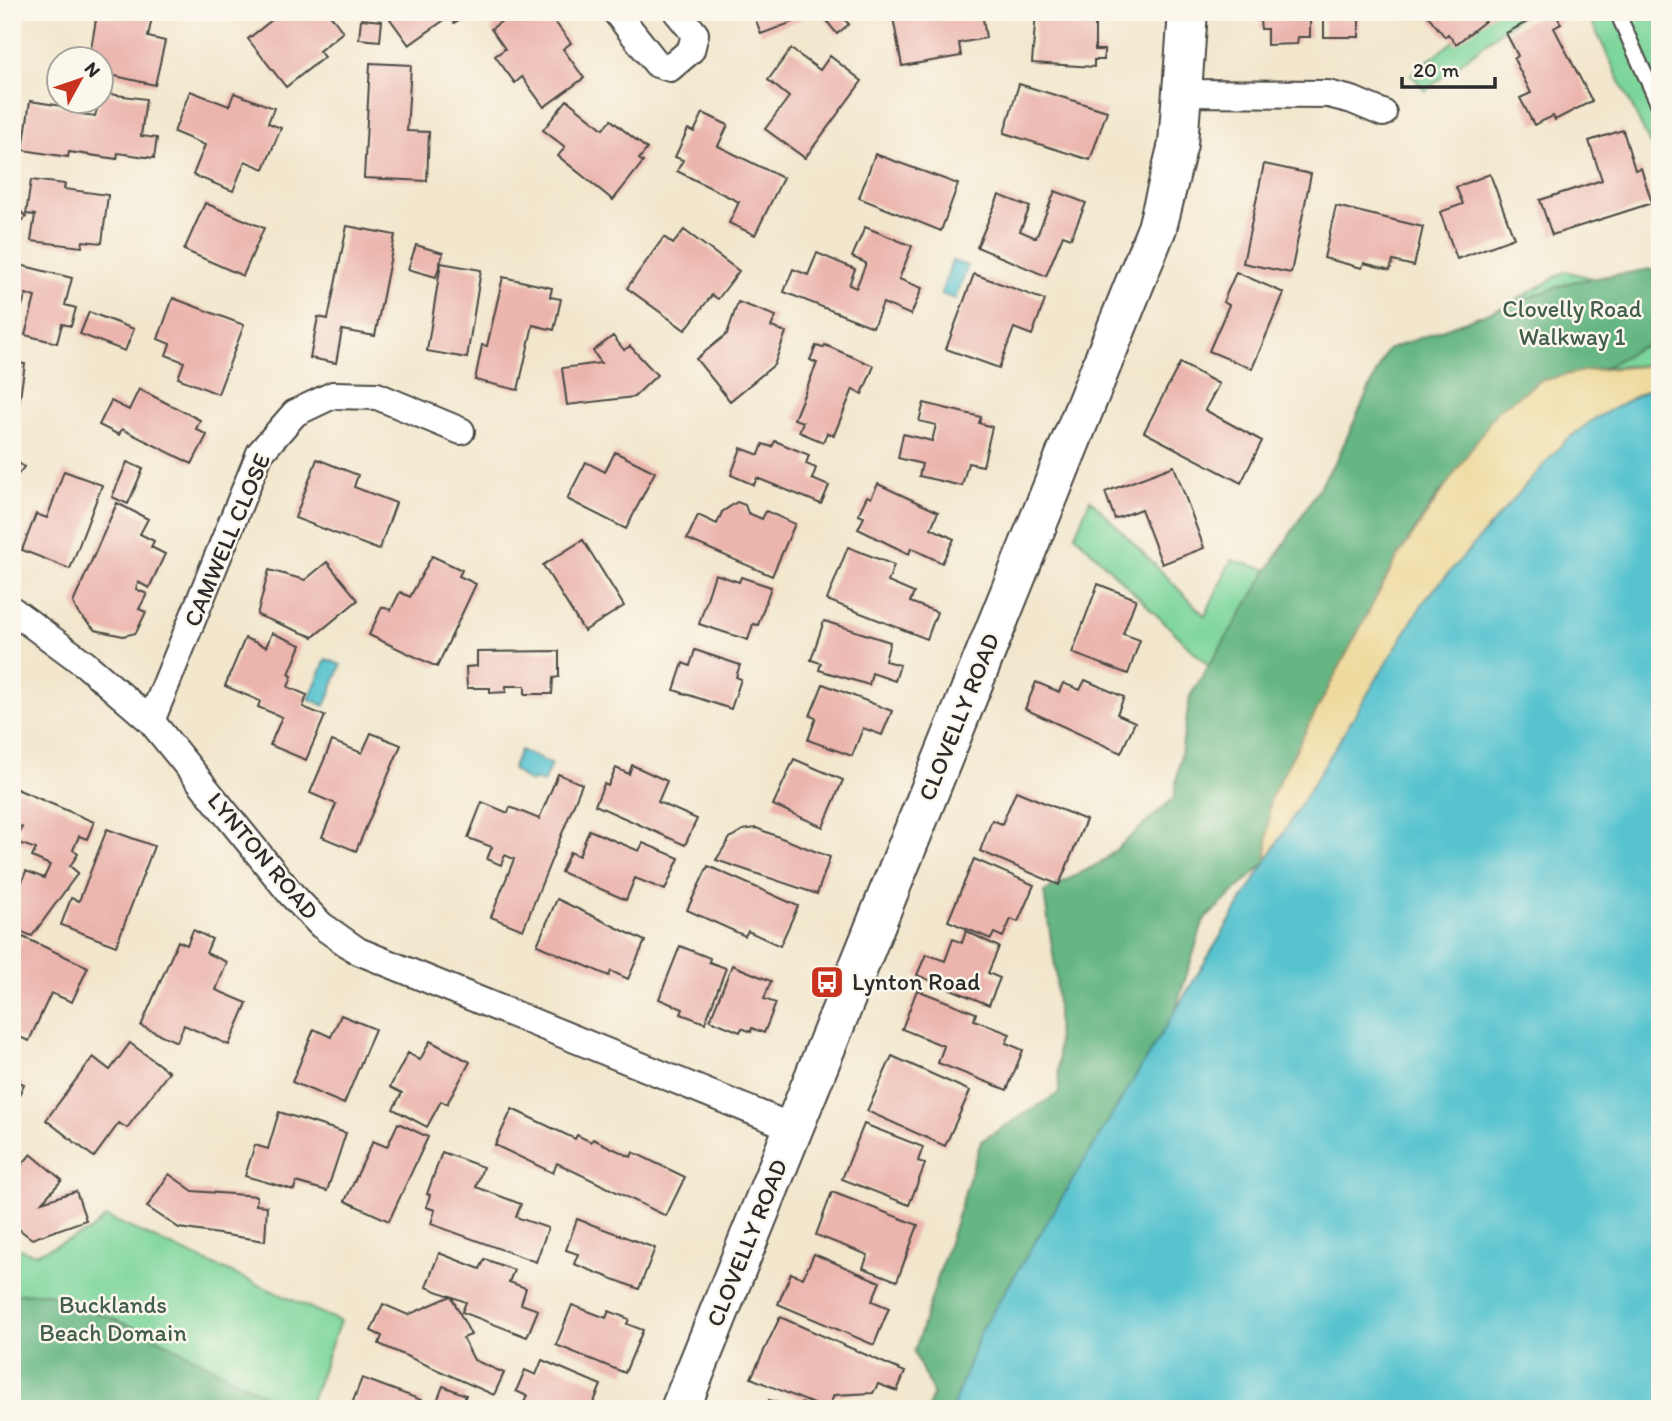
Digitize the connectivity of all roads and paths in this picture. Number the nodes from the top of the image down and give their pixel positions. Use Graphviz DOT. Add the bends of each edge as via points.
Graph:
graph roads {
  1 [pos="616,12"];
  2 [pos="677,12"];
  3 [pos="1188,12"];
  4 [pos="1616,12"];
  5 [pos="1184,93"];
  6 [pos="1660,107"];
  7 [pos="1383,113"];
  8 [pos="461,431"];
  9 [pos="12,610"];
  10 [pos="151,722"];
  11 [pos="794,1128"];
  12 [pos="680,1409"];
  1 -- 2 [label="street" via="657,64 670,68 691,50 695,34"];
  3 -- 5 [label="main road, CLOVELLY ROAD"];
  4 -- 6 [label="lane"];
  5 -- 7 [label="street" via="1328,94"];
  5 -- 11 [label="main road, CLOVELLY ROAD" via="1178,144 1157,228"];
  8 -- 10 [label="street, CAMWELL CLOSE" via="377,396 333,395 295,413 260,453"];
  9 -- 10 [label="street, LYNTON ROAD" via="85,664"];
  10 -- 11 [label="street, LYNTON ROAD" via="291,894 321,925 358,951"];
  11 -- 12 [label="main road, CLOVELLY ROAD"];
}
